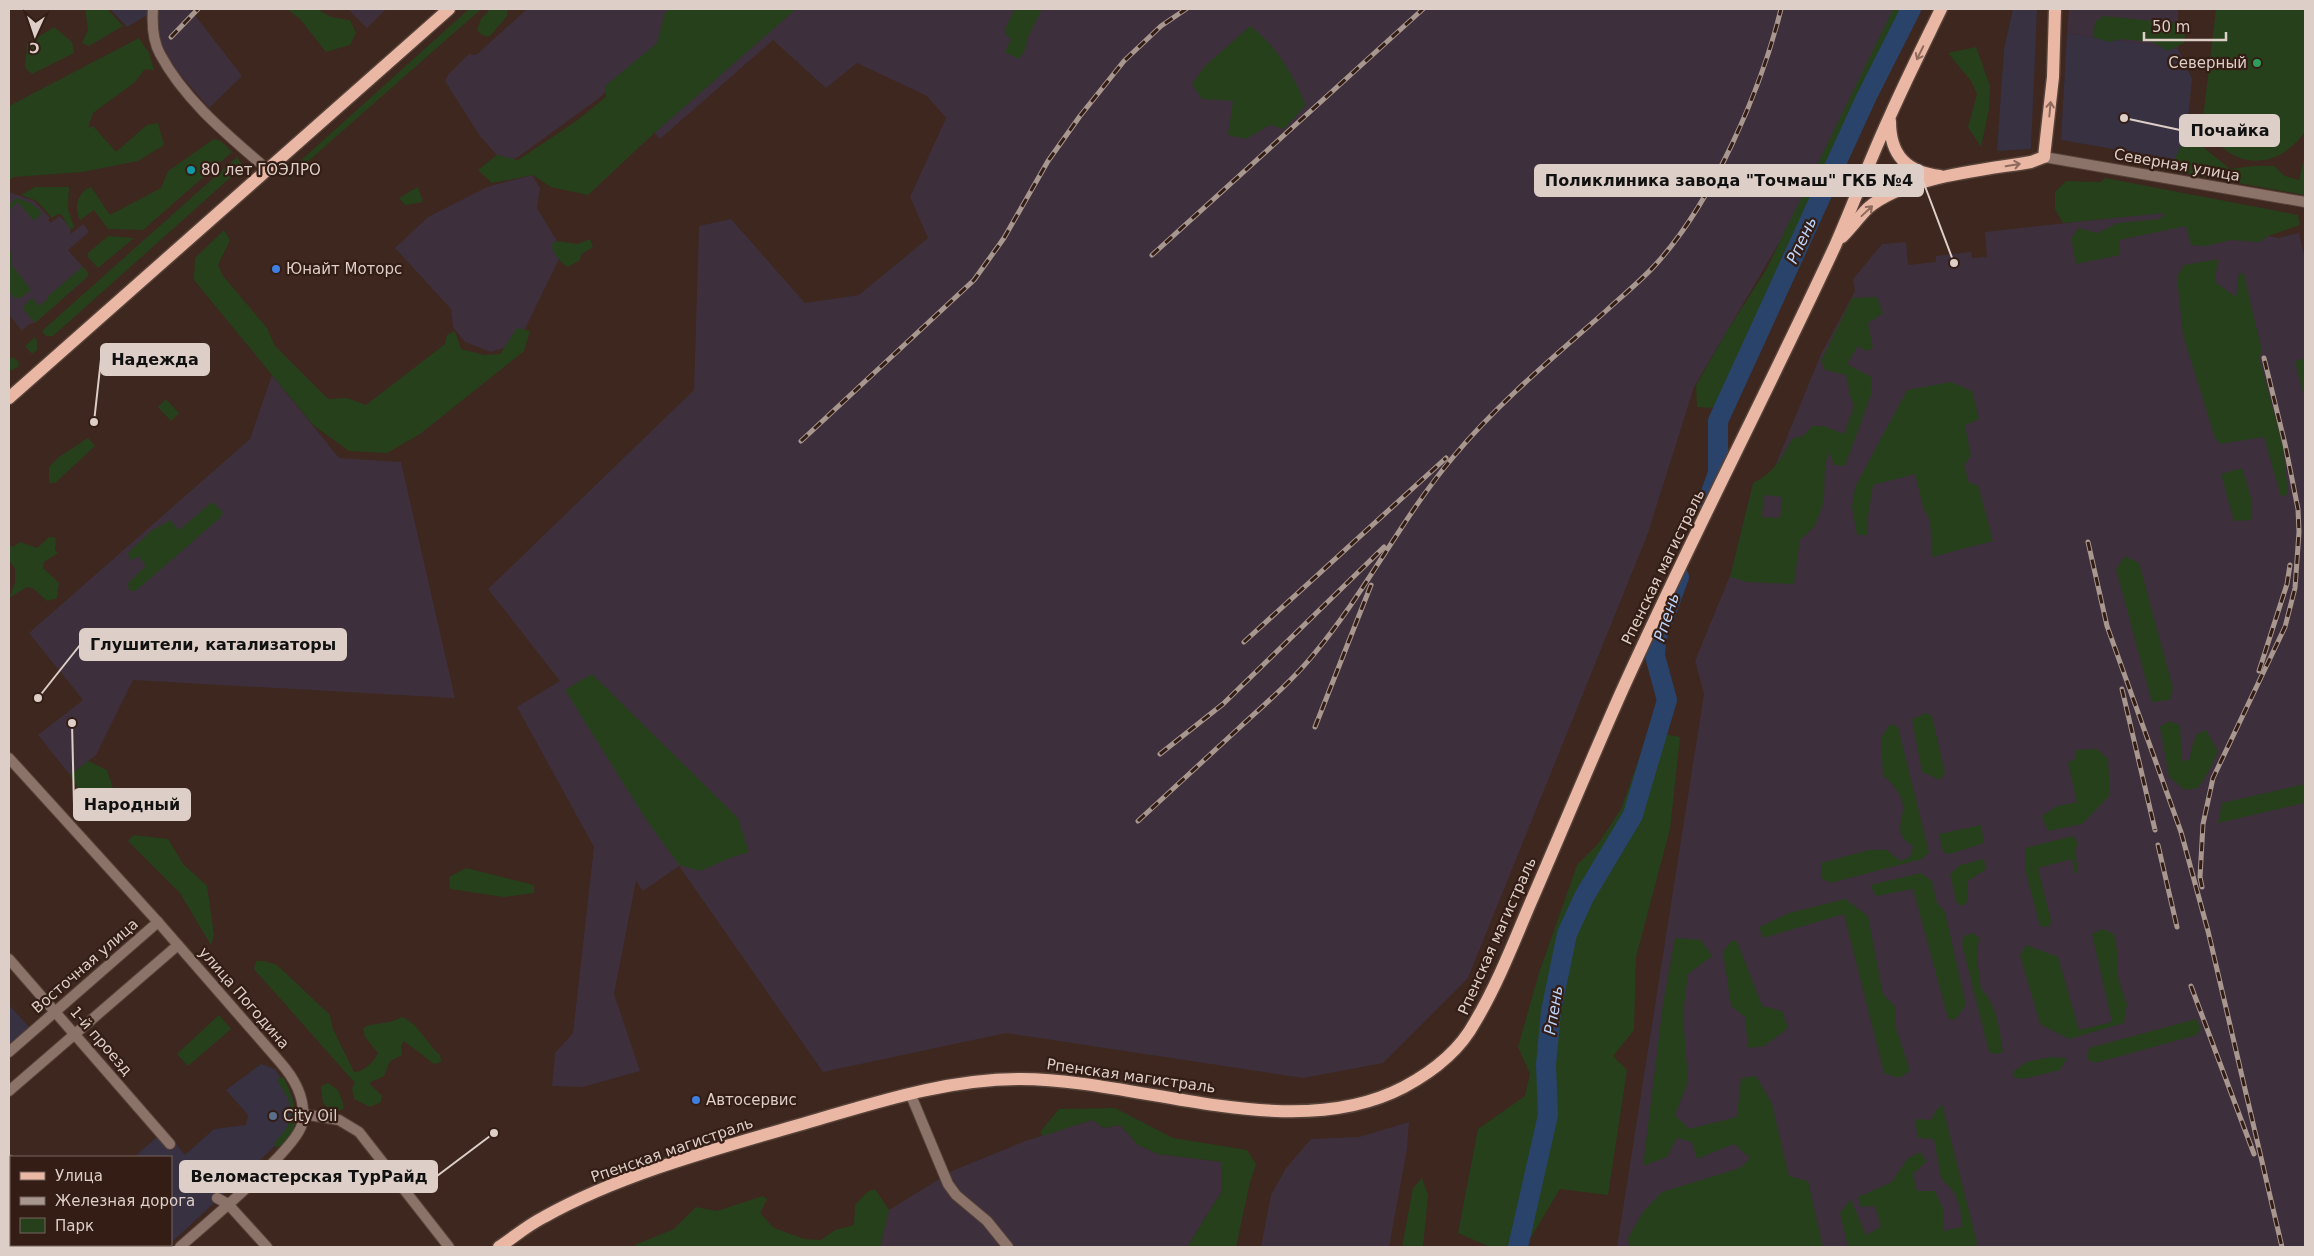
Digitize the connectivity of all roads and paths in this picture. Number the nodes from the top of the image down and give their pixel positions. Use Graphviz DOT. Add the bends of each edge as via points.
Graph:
graph roads {
  1 [pos="153,9"];
  2 [pos="449,9"];
  3 [pos="1941,9"];
  4 [pos="2055,12"];
  5 [pos="1890,116"];
  6 [pos="2044,157"];
  7 [pos="268,170"];
  8 [pos="1945,177"];
  9 [pos="2305,202"];
  10 [pos="1834,246"];
  11 [pos="9,398"];
  12 [pos="9,758"];
  13 [pos="158,922"];
  14 [pos="178,945"];
  15 [pos="9,959"];
  16 [pos="55,1011"];
  17 [pos="75,1034"];
  18 [pos="9,1052"];
  19 [pos="9,1091"];
  20 [pos="910,1093"];
  21 [pos="304,1114"];
  22 [pos="170,1144"];
  23 [pos="217,1198"];
  24 [pos="228,1204"];
  25 [pos="180,1247"];
  26 [pos="267,1247"];
  27 [pos="449,1247"];
  28 [pos="499,1247"];
  29 [pos="1008,1247"];
  1 -- 7 [label="street" via="152,25 160,53 178,81 219,128"];
  2 -- 7 [label="main road"];
  3 -- 5 [label="main road, Рпенская магистраль, one-way"];
  6 -- 4 [label="main road, one-way" via="2053,77"];
  5 -- 8 [label="main road, Рпенская магистраль" via="1893,148 1903,161 1915,170"];
  5 -- 10 [label="main road, Рпенская магистраль"];
  8 -- 6 [label="main road, Рпенская магистраль, one-way"];
  6 -- 9 [label="street, Северная улица"];
  7 -- 11 [label="main road"];
  10 -- 8 [label="main road, Рпенская магистраль, one-way" via="1869,208 1902,188"];
  10 -- 20 [label="main road, Рпенская магистраль" via="1621,692 1474,1026 1435,1068 1376,1100 1337,1109 1302,1111 1225,1105 1019,1079 950,1085"];
  12 -- 13 [label="street, улица Погодина"];
  13 -- 14 [label="street, улица Погодина"];
  13 -- 16 [label="street, Восточная улица"];
  14 -- 17 [label="street"];
  14 -- 21 [label="street, улица Погодина" via="289,1072 303,1102"];
  15 -- 16 [label="street, 1-й проезд"];
  16 -- 17 [label="street, 1-й проезд"];
  16 -- 18 [label="street, Восточная улица"];
  17 -- 19 [label="street"];
  17 -- 22 [label="street, 1-й проезд"];
  20 -- 28 [label="main road, Рпенская магистраль" via="718,1148 610,1186 542,1217"];
  20 -- 29 [label="street" via="948,1184 987,1221"];
  21 -- 24 [label="street" via="295,1138"];
  21 -- 27 [label="street" via="339,1120 359,1132"];
  23 -- 24 [label="street"];
  24 -- 25 [label="street"];
  24 -- 26 [label="street"];
}
